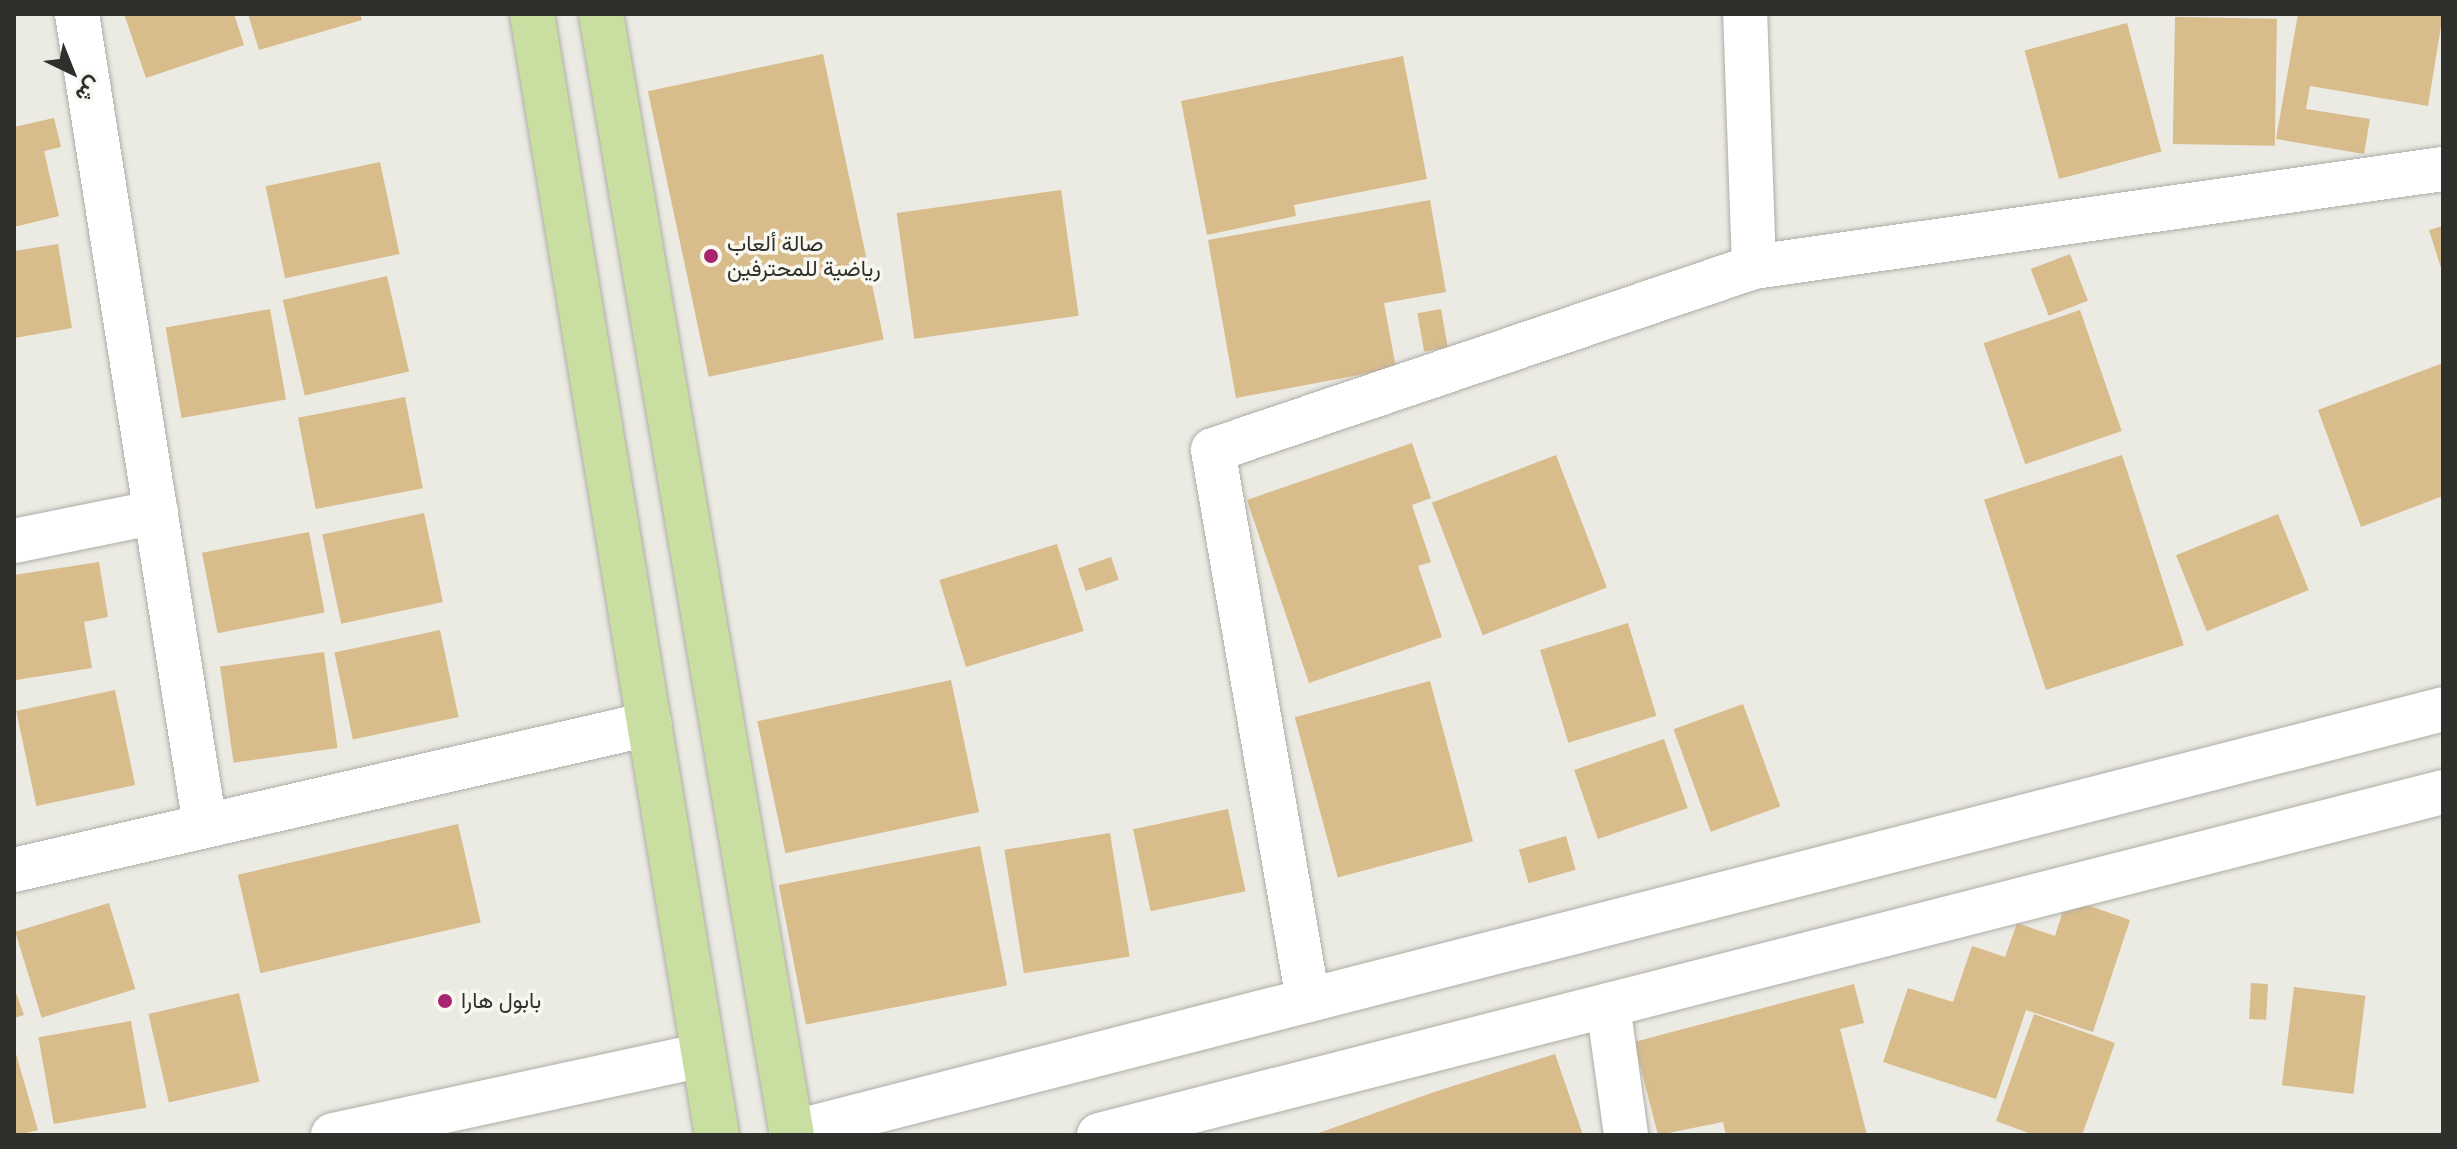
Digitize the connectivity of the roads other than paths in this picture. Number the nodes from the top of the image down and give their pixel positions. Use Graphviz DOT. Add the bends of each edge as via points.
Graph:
graph roads {
  1 [pos="77,14"];
  2 [pos="532,14"];
  3 [pos="601,14"];
  4 [pos="1745,14"];
  5 [pos="2443,169"];
  6 [pos="1754,267"];
  7 [pos="156,512"];
  8 [pos="14,541"];
  9 [pos="2443,709"];
  10 [pos="649,724"];
  11 [pos="2443,792"];
  12 [pos="205,826"];
  13 [pos="14,870"];
  14 [pos="1308,1000"];
  15 [pos="1608,1005"];
  16 [pos="703,1055"];
  17 [pos="792,1134"];
  18 [pos="333,1135"];
  19 [pos="717,1135"];
  20 [pos="1099,1135"];
  21 [pos="1626,1135"];
  1 -- 7 [label="street"];
  2 -- 10 [label="main road"];
  3 -- 17 [label="main road"];
  4 -- 6 [label="street"];
  5 -- 6 [label="street"];
  6 -- 14 [label="street" via="1213,450"];
  7 -- 8 [label="street"];
  7 -- 12 [label="street"];
  9 -- 14 [label="street"];
  10 -- 12 [label="street"];
  10 -- 16 [label="main road"];
  11 -- 15 [label="street"];
  12 -- 13 [label="street"];
  14 -- 17 [label="street"];
  15 -- 20 [label="street"];
  15 -- 21 [label="street"];
  16 -- 18 [label="street"];
  16 -- 19 [label="main road"];
}
